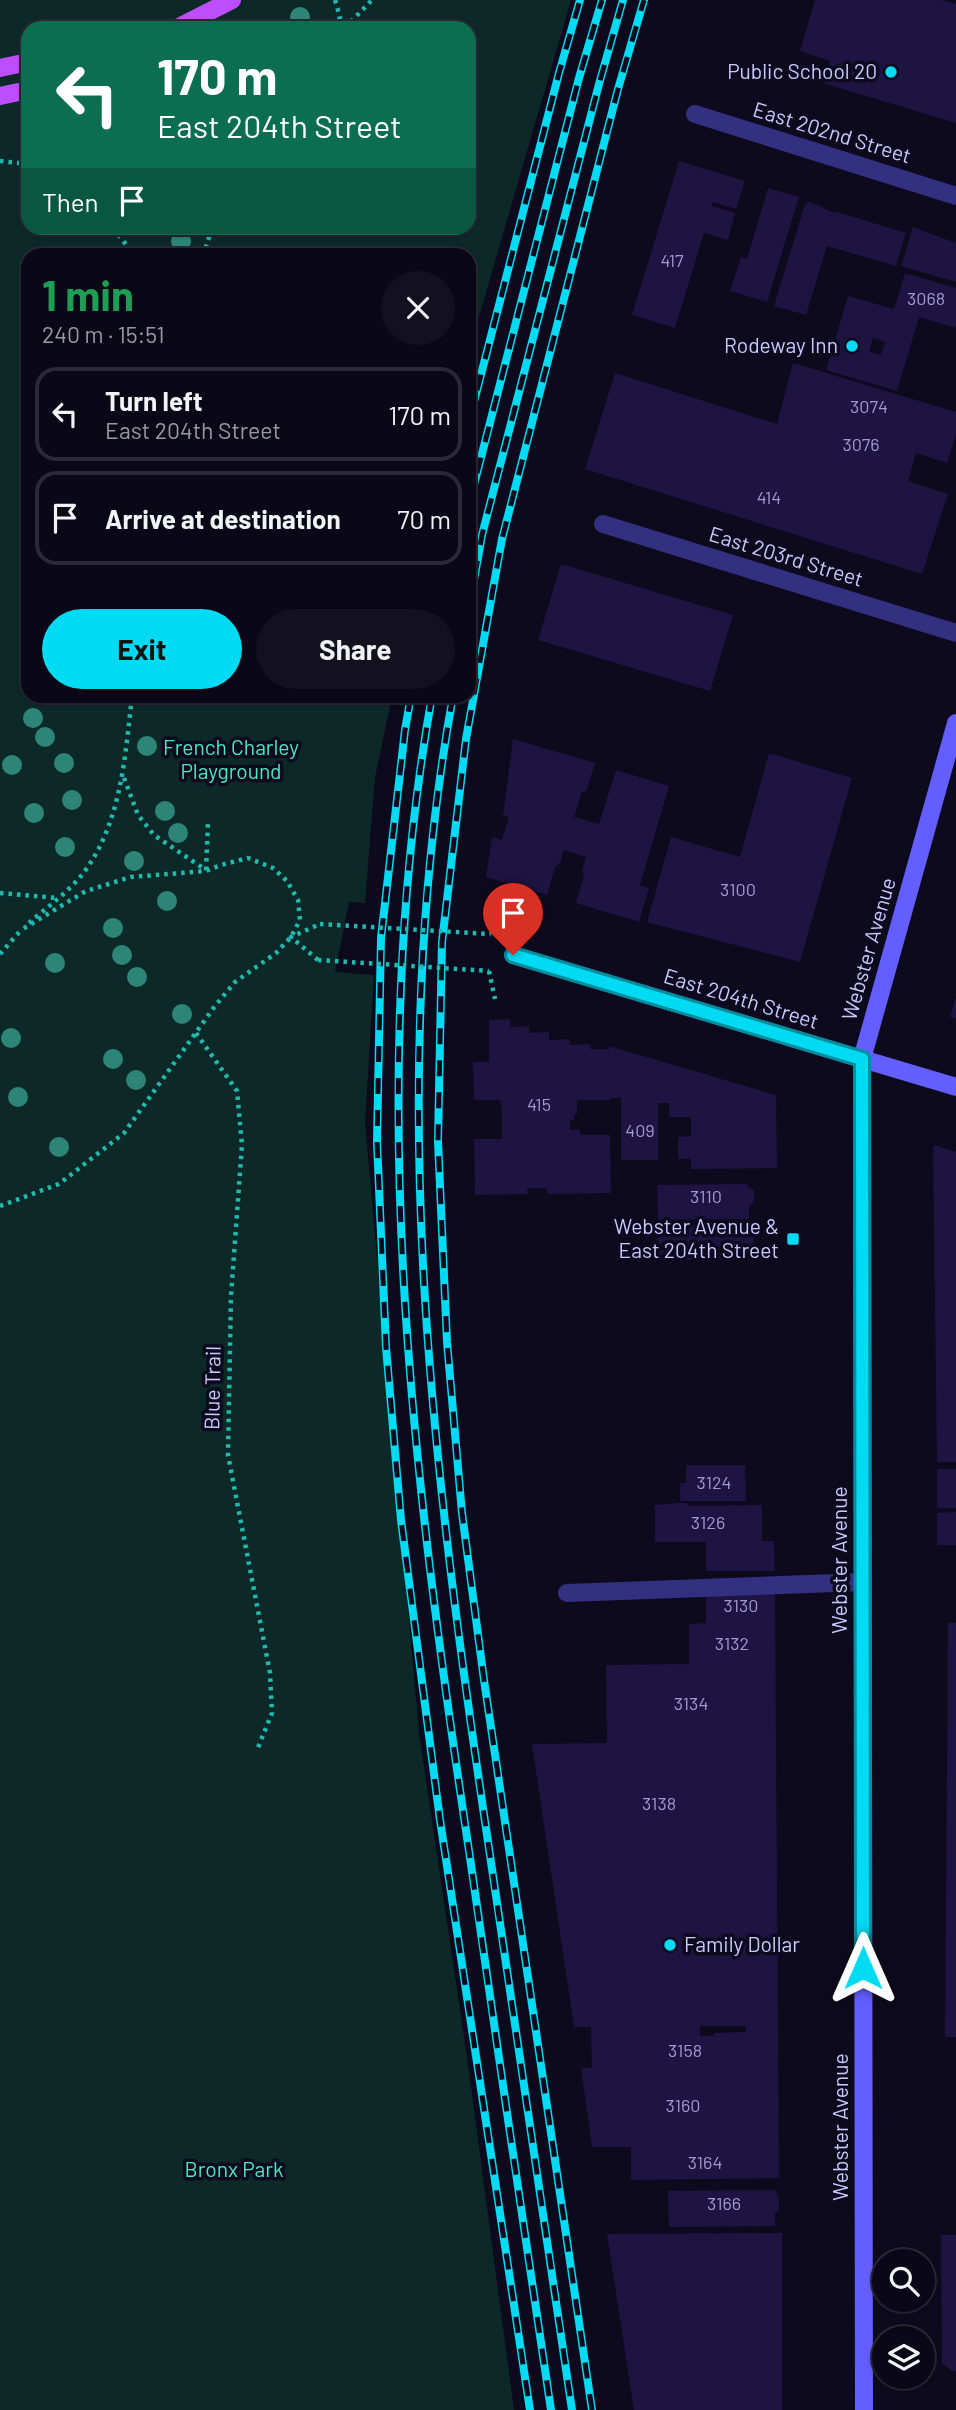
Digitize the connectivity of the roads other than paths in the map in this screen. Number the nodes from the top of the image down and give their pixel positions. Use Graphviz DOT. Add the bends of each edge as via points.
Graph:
graph roads {
  1 [pos="232,0"];
  2 [pos="191,21"];
  3 [pos="21,64"];
  4 [pos="0,68"];
  5 [pos="21,92"];
  6 [pos="0,96"];
  7 [pos="695,114"];
  8 [pos="956,196"];
  9 [pos="603,524"];
  10 [pos="956,633"];
  11 [pos="956,723"];
  12 [pos="513,955"];
  13 [pos="795,1040"];
  14 [pos="862,1059"];
  15 [pos="956,1087"];
  16 [pos="862,1582"];
  17 [pos="567,1593"];
  18 [pos="863,2410"];
  1 -- 2 [label="main road"];
  3 -- 4 [label="main road"];
  5 -- 6 [label="main road"];
  7 -- 8 [label="street, East 202nd Street"];
  9 -- 10 [label="street, East 203rd Street"];
  11 -- 14 [label="main road, Webster Avenue"];
  12 -- 13 [label="street, East 204th Street"];
  13 -- 14 [label="main road, East 204th Street"];
  14 -- 15 [label="main road, East 204th Street"];
  14 -- 16 [label="main road, Webster Avenue"];
  16 -- 17 [label="street"];
  16 -- 18 [label="main road, Webster Avenue"];
}
